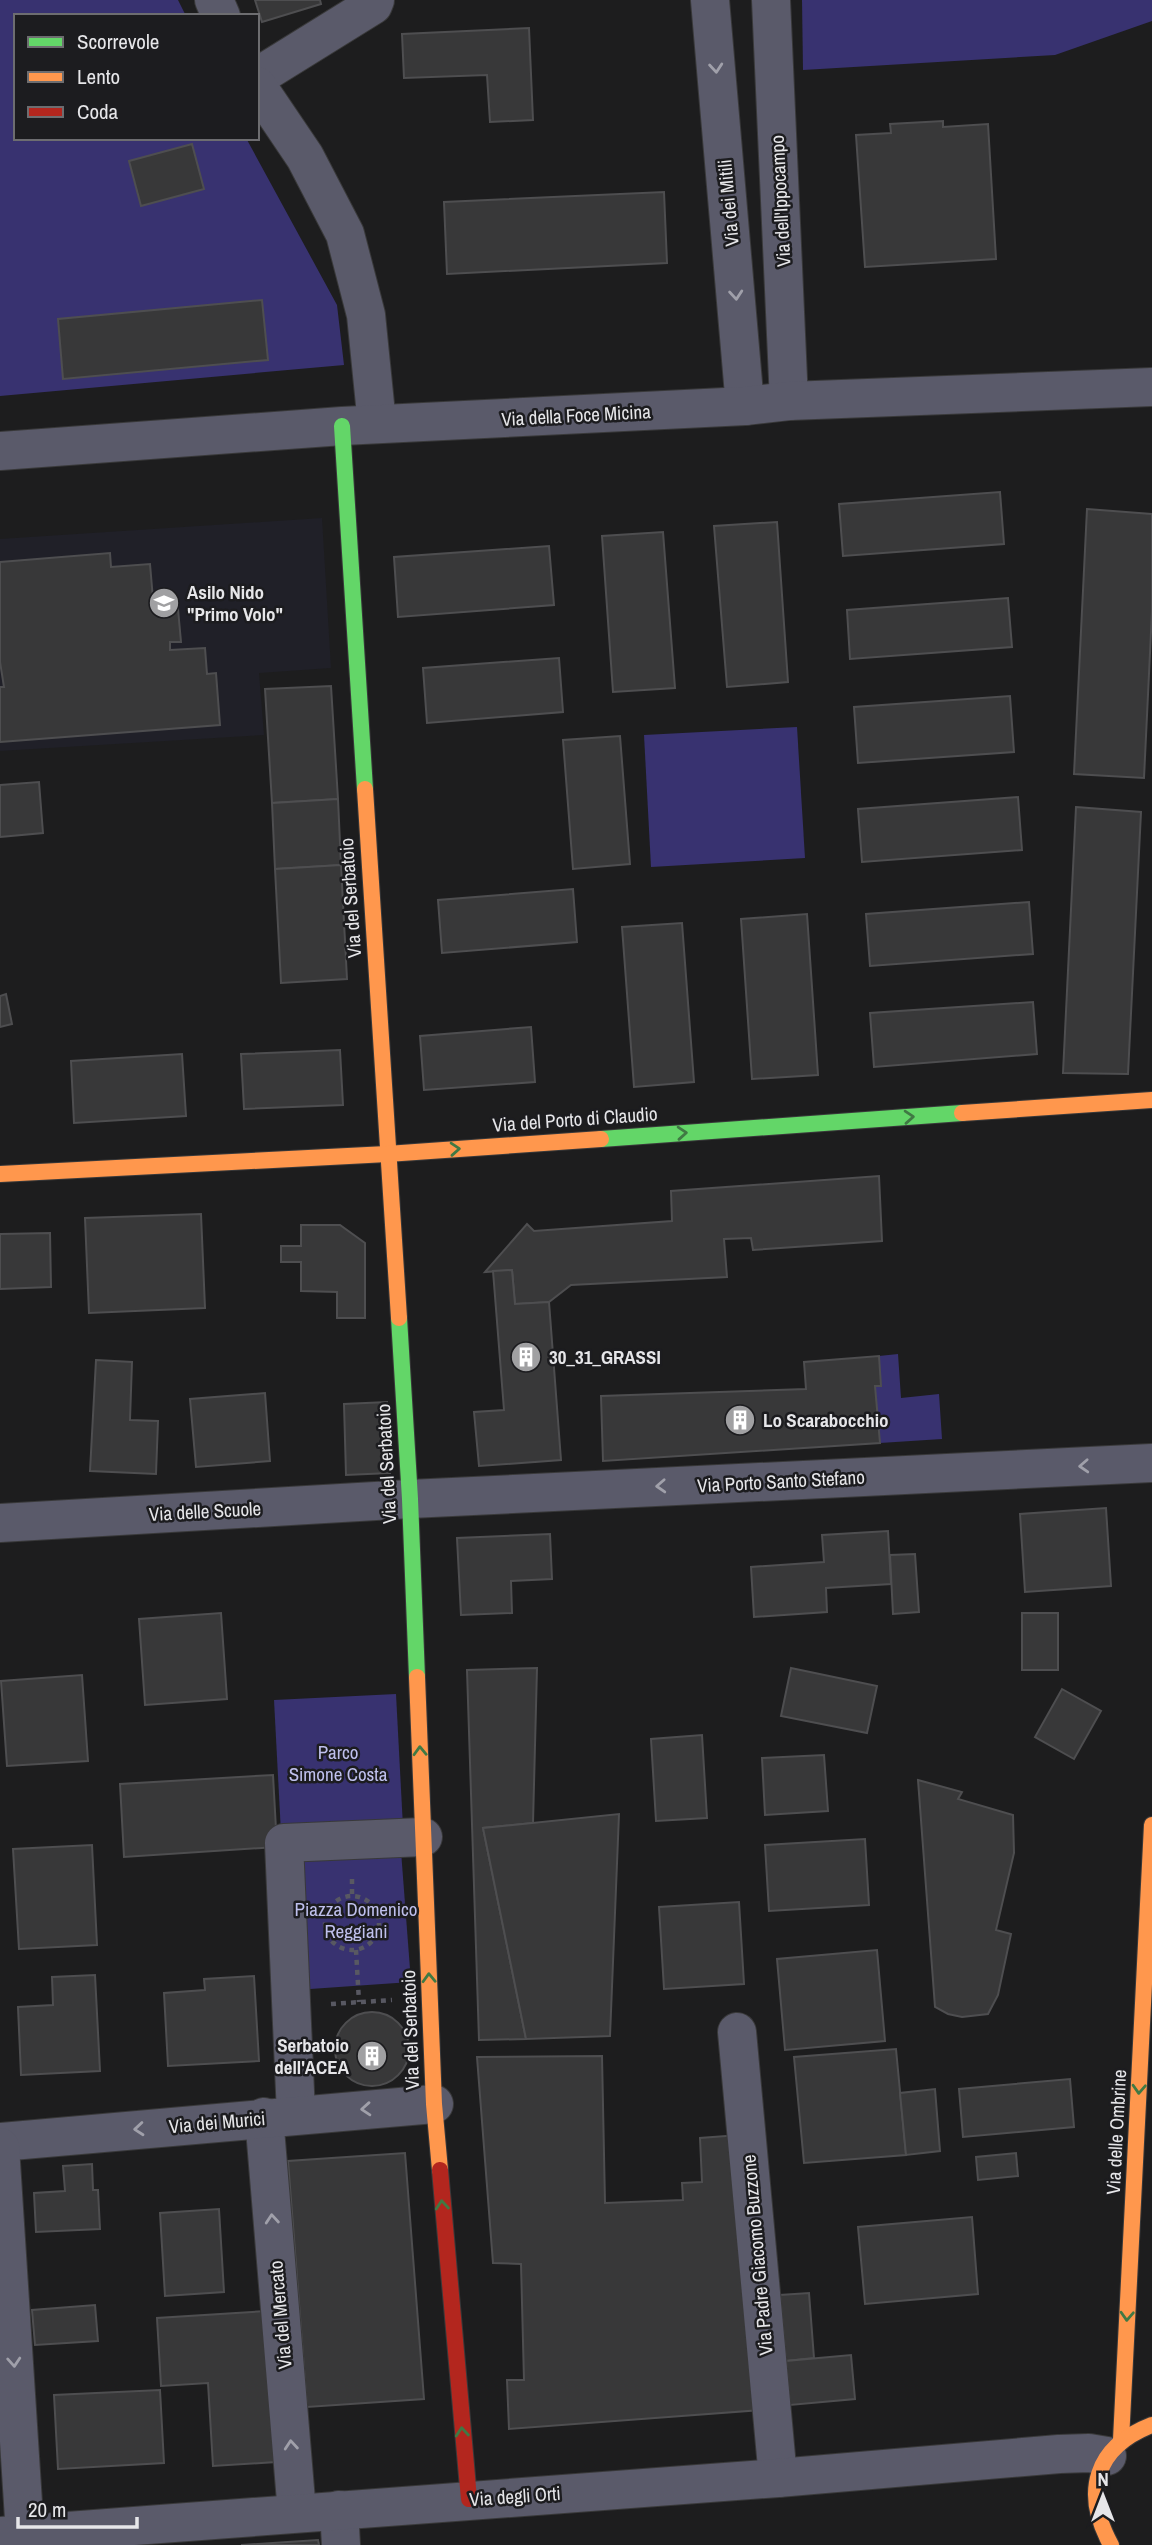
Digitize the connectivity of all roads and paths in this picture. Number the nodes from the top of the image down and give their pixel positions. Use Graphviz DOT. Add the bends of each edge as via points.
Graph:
graph roads {
  1 [pos="375,0"];
  2 [pos="710,0"];
  3 [pos="771,0"];
  4 [pos="259,76"];
  5 [pos="259,89"];
  6 [pos="1152,387"];
  7 [pos="789,401"];
  8 [pos="745,406"];
  9 [pos="359,426"];
  10 [pos="0,451"];
  11 [pos="1152,1100"];
  12 [pos="387,1154"];
  13 [pos="0,1174"];
  14 [pos="1152,1463"];
  15 [pos="410,1499"];
  16 [pos="0,1522"];
  17 [pos="1152,1825"];
  18 [pos="423,1837"];
  19 [pos="356,1950"];
  20 [pos="430,1997"];
  21 [pos="359,2002"];
  22 [pos="291,2007"];
  23 [pos="737,2032"];
  24 [pos="434,2104"];
  25 [pos="280,2116"];
  26 [pos="0,2145"];
  27 [pos="1152,2426"];
  28 [pos="1108,2461"];
  29 [pos="778,2478"];
  30 [pos="469,2500"];
  31 [pos="297,2513"];
  32 [pos="340,2528"];
  33 [pos="13,2535"];
  34 [pos="1111,2545"];
  1 -- 4 [label="street"];
  2 -- 8 [label="street, Via dei Mitili, one-way"];
  3 -- 7 [label="street, Via dell'Ippocampo"];
  5 -- 9 [label="street" via="305,157 345,234 366,315"];
  6 -- 7 [label="street, Via della Foce Micina"];
  7 -- 8 [label="street, Via della Foce Micina"];
  8 -- 9 [label="street, Via della Foce Micina"];
  9 -- 10 [label="street, Via della Foce Micina"];
  9 -- 12 [label="street, Via del Serbatoio"];
  12 -- 11 [label="street, Via del Porto di Claudio, one-way"];
  12 -- 13 [label="street, Via del Porto di Claudio"];
  12 -- 15 [label="street, Via del Serbatoio"];
  14 -- 15 [label="street, Via Porto Santo Stefano, one-way"];
  15 -- 16 [label="street, Via delle Scuole"];
  18 -- 15 [label="street, Via del Serbatoio, one-way"];
  17 -- 28 [label="street, Via delle Ombrine, one-way"];
  20 -- 18 [label="street, Via del Serbatoio, one-way"];
  18 -- 22 [label="street" via="284,1843"];
  19 -- 19 [label="path" via="332,1942 324,1921 332,1905 349,1896 369,1902 378,1917 376,1936"];
  19 -- 21 [label="path"];
  20 -- 21 [label="path"];
  20 -- 24 [label="street, Via del Serbatoio"];
  21 -- 22 [label="path"];
  22 -- 25 [label="street"];
  23 -- 29 [label="street, Via Padre Giacomo Buzzone"];
  24 -- 25 [label="street, Via dei Murici, one-way"];
  30 -- 24 [label="street, Via del Serbatoio, one-way"];
  25 -- 26 [label="street, Via dei Murici, one-way"];
  31 -- 25 [label="street, Via del Mercato, one-way"];
  26 -- 33 [label="street, one-way"];
  27 -- 28 [label="street" via="1133,2432"];
  28 -- 29 [label="street, Via degli Orti" via="1075,2453"];
  28 -- 34 [label="street, Via delle Ombrine" via="1097,2519"];
  29 -- 30 [label="street, Via degli Orti"];
  30 -- 32 [label="street, Via degli Orti"];
  31 -- 32 [label="street, Via degli Orti"];
  31 -- 33 [label="street, Via degli Orti"];
}
